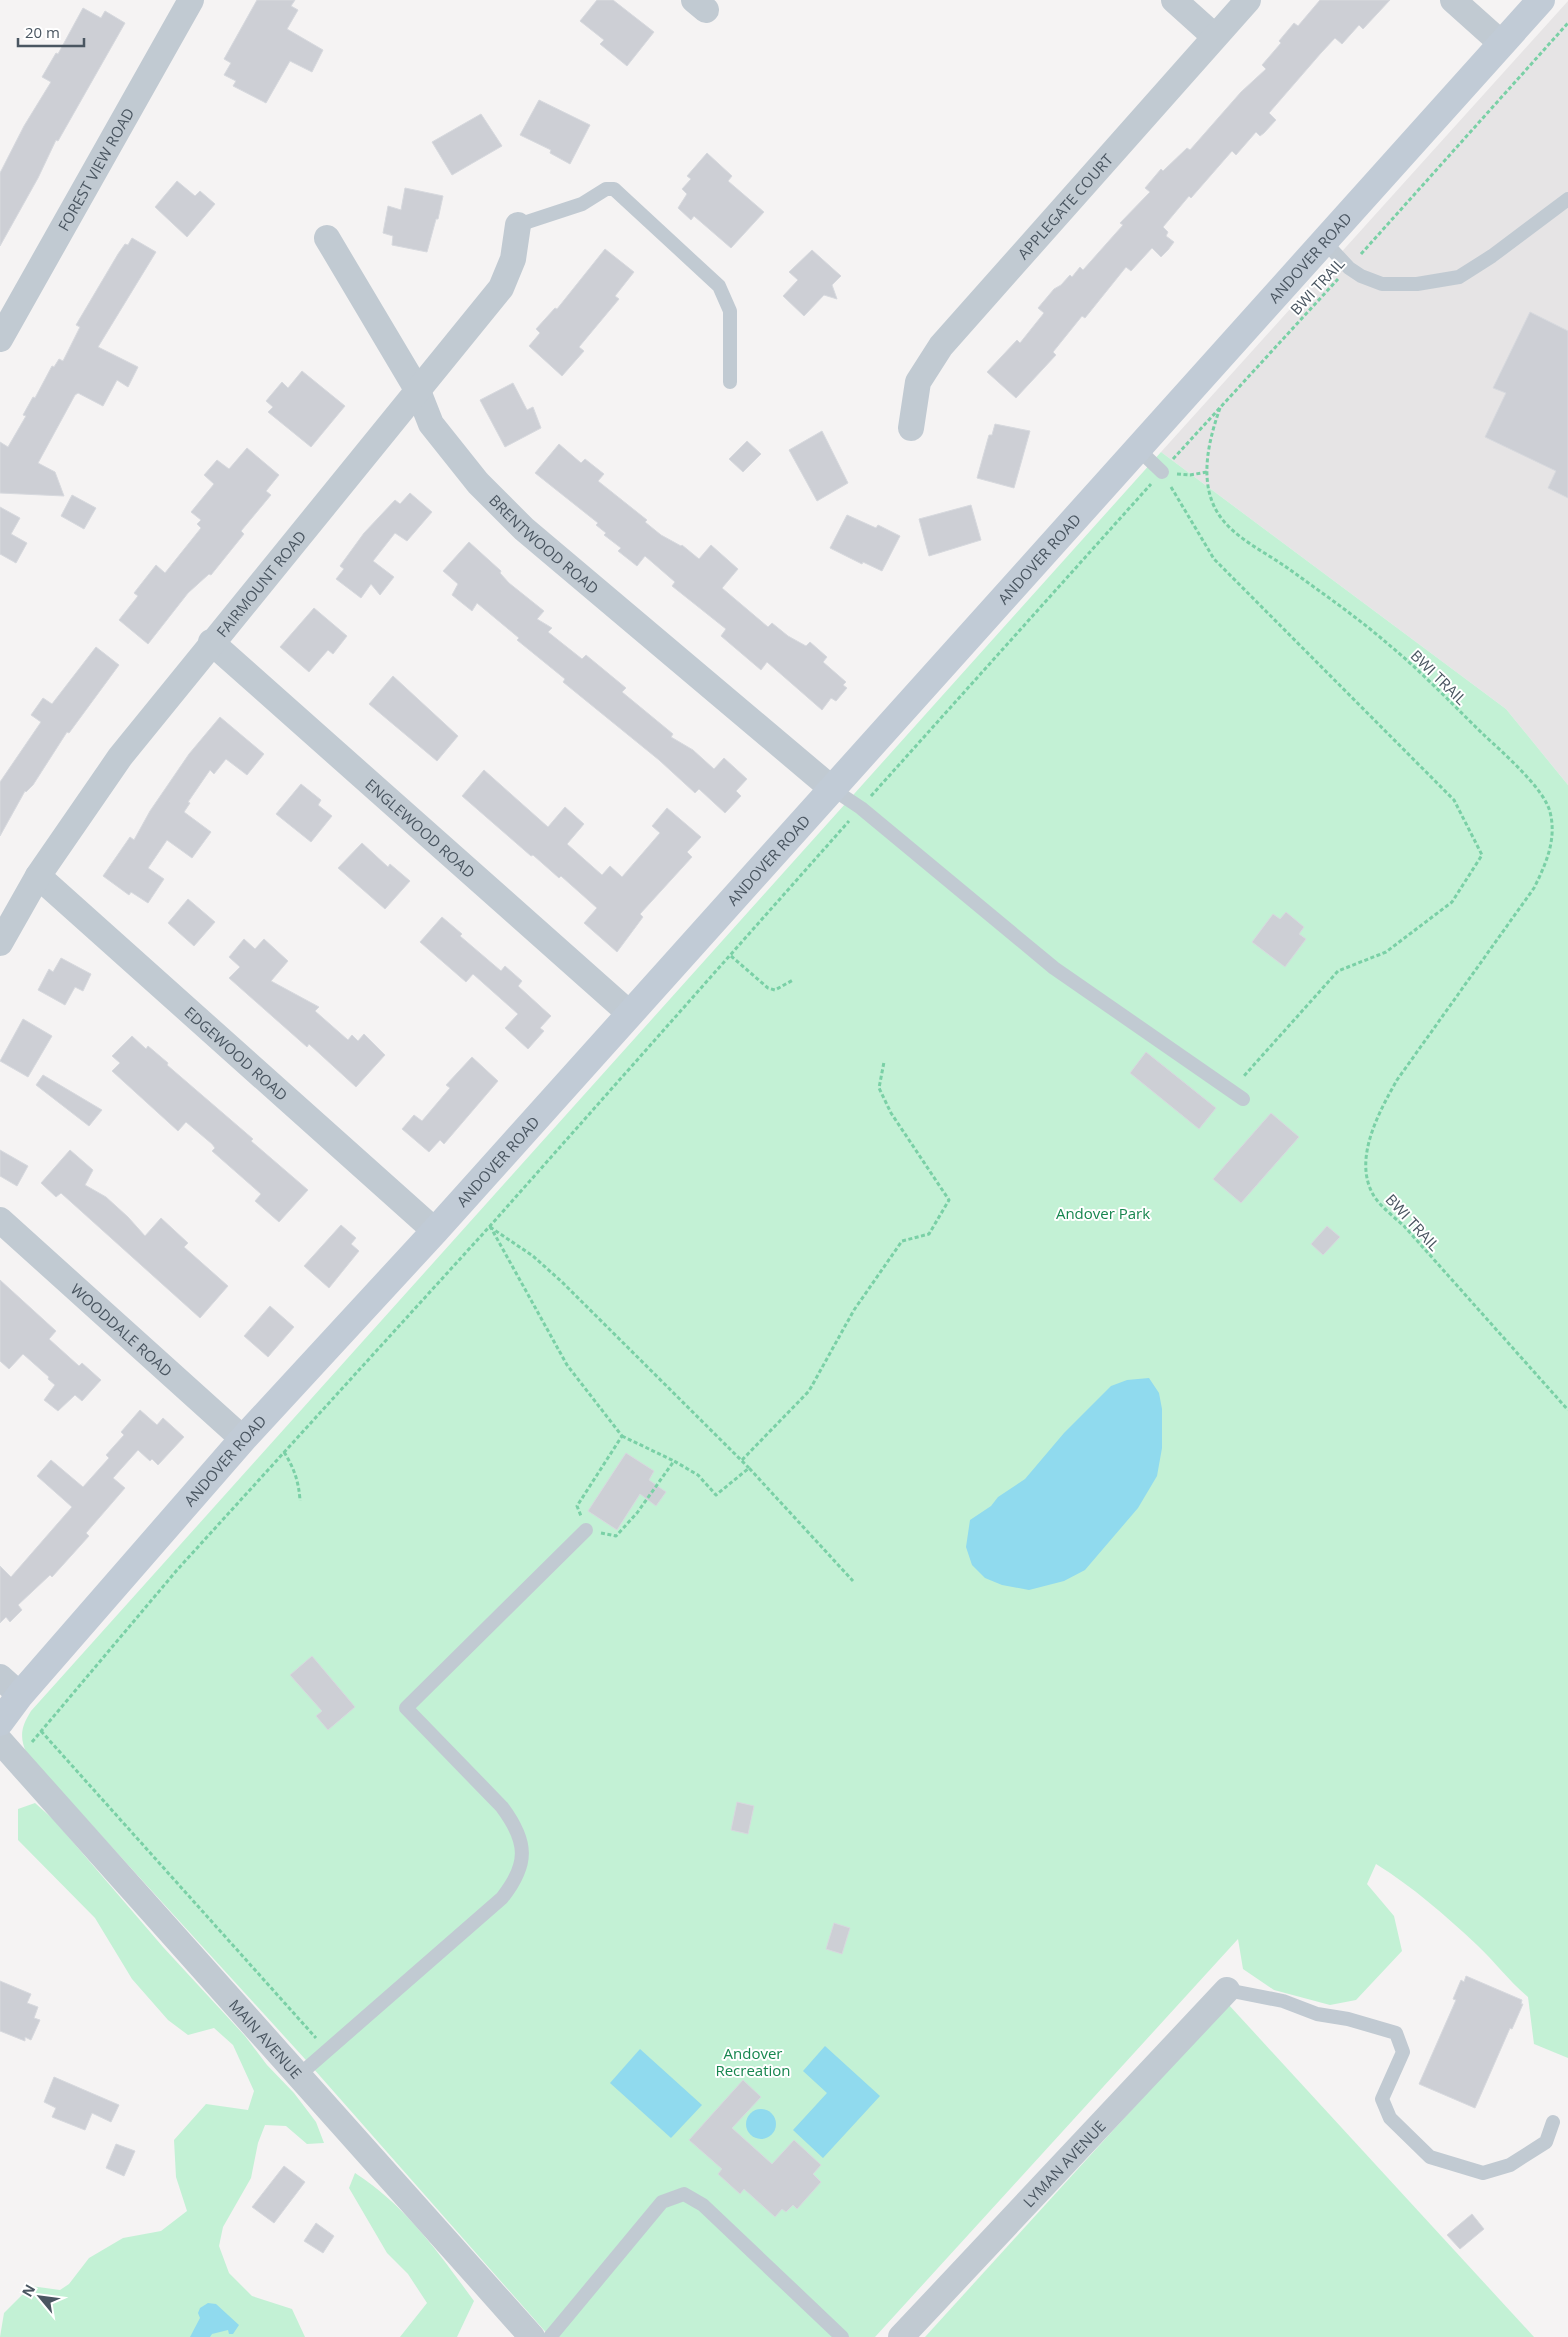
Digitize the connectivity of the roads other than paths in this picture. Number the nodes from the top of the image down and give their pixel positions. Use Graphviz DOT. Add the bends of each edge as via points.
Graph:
graph roads {
  1 [pos="191,0"];
  2 [pos="1174,0"];
  3 [pos="1248,0"];
  4 [pos="1453,0"];
  5 [pos="1541,0"];
  6 [pos="1214,36"];
  7 [pos="1501,43"];
  8 [pos="1568,199"];
  9 [pos="518,226"];
  10 [pos="327,238"];
  11 [pos="1323,240"];
  12 [pos="0,339"];
  13 [pos="730,382"];
  14 [pos="418,391"];
  15 [pos="911,428"];
  16 [pos="1137,448"];
  17 [pos="1162,472"];
  18 [pos="212,642"];
  19 [pos="831,788"];
  20 [pos="38,876"];
  21 [pos="0,943"];
  22 [pos="630,1014"];
  23 [pos="1237,1095"];
  24 [pos="0,1220"];
  25 [pos="436,1231"];
  26 [pos="243,1439"];
  27 [pos="586,1530"];
  28 [pos="0,1677"];
  29 [pos="20,1695"];
  30 [pos="0,1722"];
  31 [pos="0,1741"];
  32 [pos="1227,1990"];
  33 [pos="298,2076"];
  34 [pos="1553,2122"];
  35 [pos="532,2337"];
  36 [pos="550,2337"];
  37 [pos="842,2337"];
  38 [pos="901,2337"];
  1 -- 12 [label="street, FOREST VIEW ROAD"];
  2 -- 6 [label="street"];
  3 -- 6 [label="street, APPLEGATE COURT"];
  4 -- 7 [label="street"];
  5 -- 7 [label="street, ANDOVER ROAD"];
  6 -- 15 [label="street, APPLEGATE COURT" via="941,346 918,382"];
  7 -- 11 [label="street, ANDOVER ROAD"];
  8 -- 11 [label="lane" via="1459,277 1417,284 1382,284 1349,268"];
  9 -- 13 [label="lane" via="582,204 606,189 614,189 719,286 730,311"];
  9 -- 14 [label="street, FAIRMOUNT ROAD" via="513,259 501,288"];
  10 -- 14 [label="street, BRENTWOOD ROAD"];
  11 -- 16 [label="street, ANDOVER ROAD"];
  14 -- 18 [label="street, FAIRMOUNT ROAD"];
  14 -- 19 [label="street, BRENTWOOD ROAD" via="431,424 478,482 524,529"];
  16 -- 17 [label="lane"];
  16 -- 19 [label="street, ANDOVER ROAD"];
  18 -- 20 [label="street, FAIRMOUNT ROAD" via="120,757"];
  18 -- 22 [label="street, ENGLEWOOD ROAD"];
  19 -- 22 [label="street, ANDOVER ROAD"];
  19 -- 23 [label="lane" via="861,808 1054,968"];
  20 -- 21 [label="street, FAIRMOUNT ROAD"];
  20 -- 25 [label="street, EDGEWOOD ROAD"];
  22 -- 25 [label="street, ANDOVER ROAD"];
  24 -- 26 [label="street, WOODDALE ROAD"];
  25 -- 26 [label="street, ANDOVER ROAD"];
  26 -- 29 [label="street, ANDOVER ROAD"];
  27 -- 33 [label="lane" via="406,1708 513,1822 522,1841 521,1863 514,1882 502,1898"];
  28 -- 29 [label="street"];
  29 -- 30 [label="street, ANDOVER ROAD"];
  31 -- 33 [label="street, MAIN AVENUE"];
  32 -- 34 [label="lane" via="1283,2001 1317,2014 1396,2033 1403,2052 1382,2099 1390,2118 1430,2157 1483,2172 1510,2165 1546,2142"];
  32 -- 38 [label="street, LYMAN AVENUE"];
  33 -- 35 [label="street, MAIN AVENUE"];
  36 -- 37 [label="lane" via="662,2202 684,2194 704,2205"];
}
